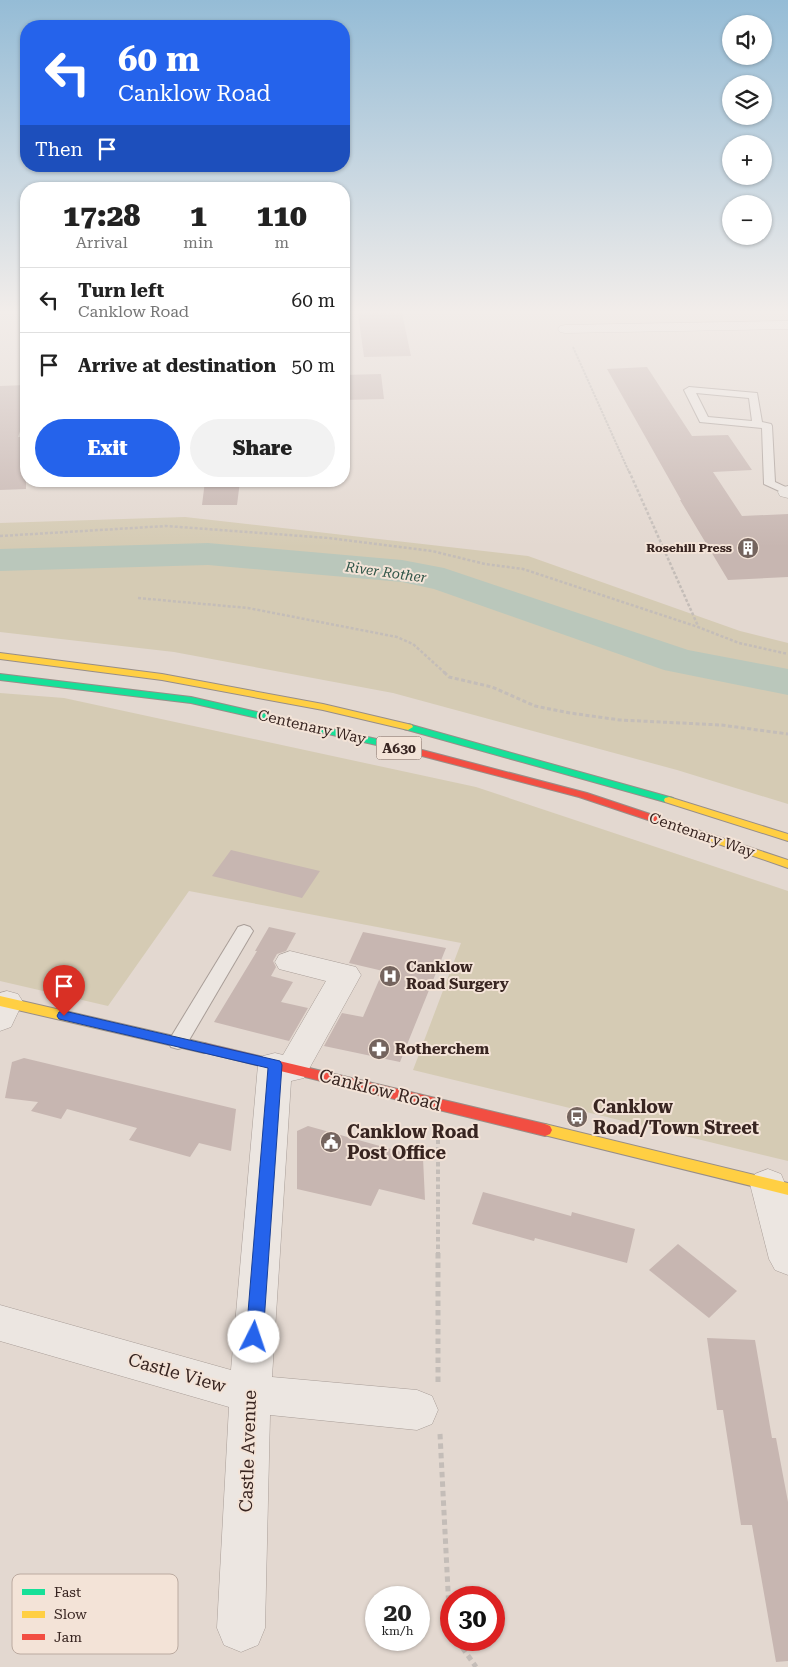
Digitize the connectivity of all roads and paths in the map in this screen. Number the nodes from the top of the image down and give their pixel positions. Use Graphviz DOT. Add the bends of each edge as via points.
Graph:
graph roads {
  1 [pos="593,391"];
  2 [pos="689,391"];
  3 [pos="699,391"];
  4 [pos="757,424"];
  5 [pos="787,492"];
  6 [pos="0,536"];
  7 [pos="138,598"];
  8 [pos="698,627"];
  9 [pos="788,654"];
  10 [pos="0,656"];
  11 [pos="0,677"];
  12 [pos="788,734"];
  13 [pos="788,838"];
  14 [pos="788,864"];
  15 [pos="244,931"];
  16 [pos="290,962"];
  17 [pos="2,1007"];
  18 [pos="178,1042"];
  19 [pos="284,1067"];
  20 [pos="438,1104"];
  21 [pos="778,1186"];
  22 [pos="788,1260"];
  23 [pos="0,1323"];
  24 [pos="250,1394"];
  25 [pos="432,1412"];
  26 [pos="447,1586"];
  27 [pos="241,1628"];
  28 [pos="465,1651"];
  29 [pos="476,1667"];
  1 -- 8 [label="path"];
  2 -- 4 [label="lane" via="704,420"];
  3 -- 4 [label="lane" via="754,395"];
  4 -- 5 [label="lane" via="767,426 770,484"];
  6 -- 8 [label="path" via="166,526 338,539 432,551 523,569"];
  7 -- 12 [label="path" via="248,608 397,637 412,644 449,677 492,687 535,706 620,720 721,725"];
  8 -- 9 [label="path" via="739,643"];
  10 -- 13 [label="main road, Centenary Way / A630" via="162,677 383,720 687,805"];
  11 -- 14 [label="main road, Centenary Way / A630" via="191,700 375,741 583,795"];
  15 -- 18 [label="lane"];
  16 -- 19 [label="street" via="345,975"];
  17 -- 18 [label="main road, Canklow Road"];
  18 -- 19 [label="main road, Canklow Road"];
  19 -- 20 [label="main road, Canklow Road"];
  19 -- 24 [label="street, Castle Avenue"];
  20 -- 21 [label="main road, Canklow Road"];
  20 -- 25 [label="path"];
  21 -- 22 [label="street"];
  23 -- 24 [label="street, Castle View"];
  24 -- 25 [label="street, Castle View"];
  24 -- 27 [label="street, Castle Avenue"];
  25 -- 26 [label="path"];
  28 -- 29 [label="path"];
}
